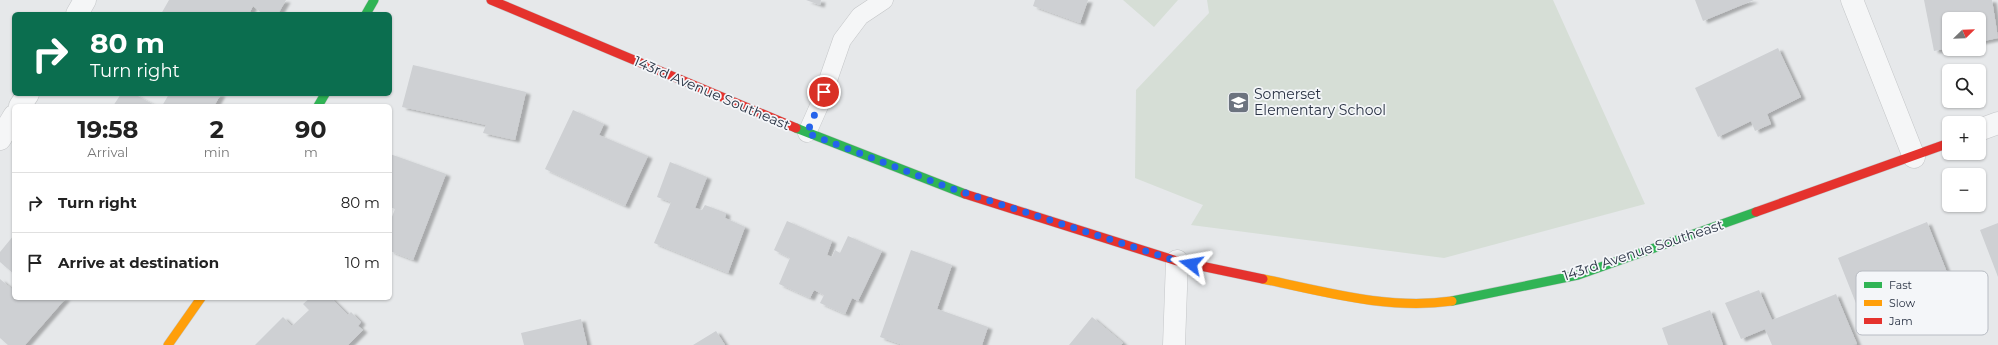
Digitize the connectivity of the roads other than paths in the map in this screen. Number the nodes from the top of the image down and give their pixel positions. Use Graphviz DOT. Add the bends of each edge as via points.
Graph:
graph roads {
  1 [pos="85,0"];
  2 [pos="374,0"];
  3 [pos="491,0"];
  4 [pos="884,0"];
  5 [pos="1852,0"];
  6 [pos="78,12"];
  7 [pos="367,12"];
  8 [pos="12,119"];
  9 [pos="1998,123"];
  10 [pos="1986,127"];
  11 [pos="807,133"];
  12 [pos="0,139"];
  13 [pos="1942,146"];
  14 [pos="1914,157"];
  15 [pos="1177,261"];
  16 [pos="200,300"];
  17 [pos="168,345"];
  18 [pos="1174,345"];
  1 -- 6 [label="street"];
  2 -- 7 [label="street"];
  3 -- 11 [label="street, 143rd Avenue Southeast"];
  4 -- 11 [label="lane" via="860,16 842,40"];
  5 -- 14 [label="street"];
  8 -- 12 [label="street"];
  9 -- 10 [label="street"];
  11 -- 15 [label="street, 143rd Avenue Southeast" via="950,188"];
  13 -- 14 [label="street, 143rd Avenue Southeast"];
  14 -- 15 [label="street, 143rd Avenue Southeast" via="1578,274 1450,301 1410,304 1367,301"];
  15 -- 18 [label="street"];
  16 -- 17 [label="street"];
}
